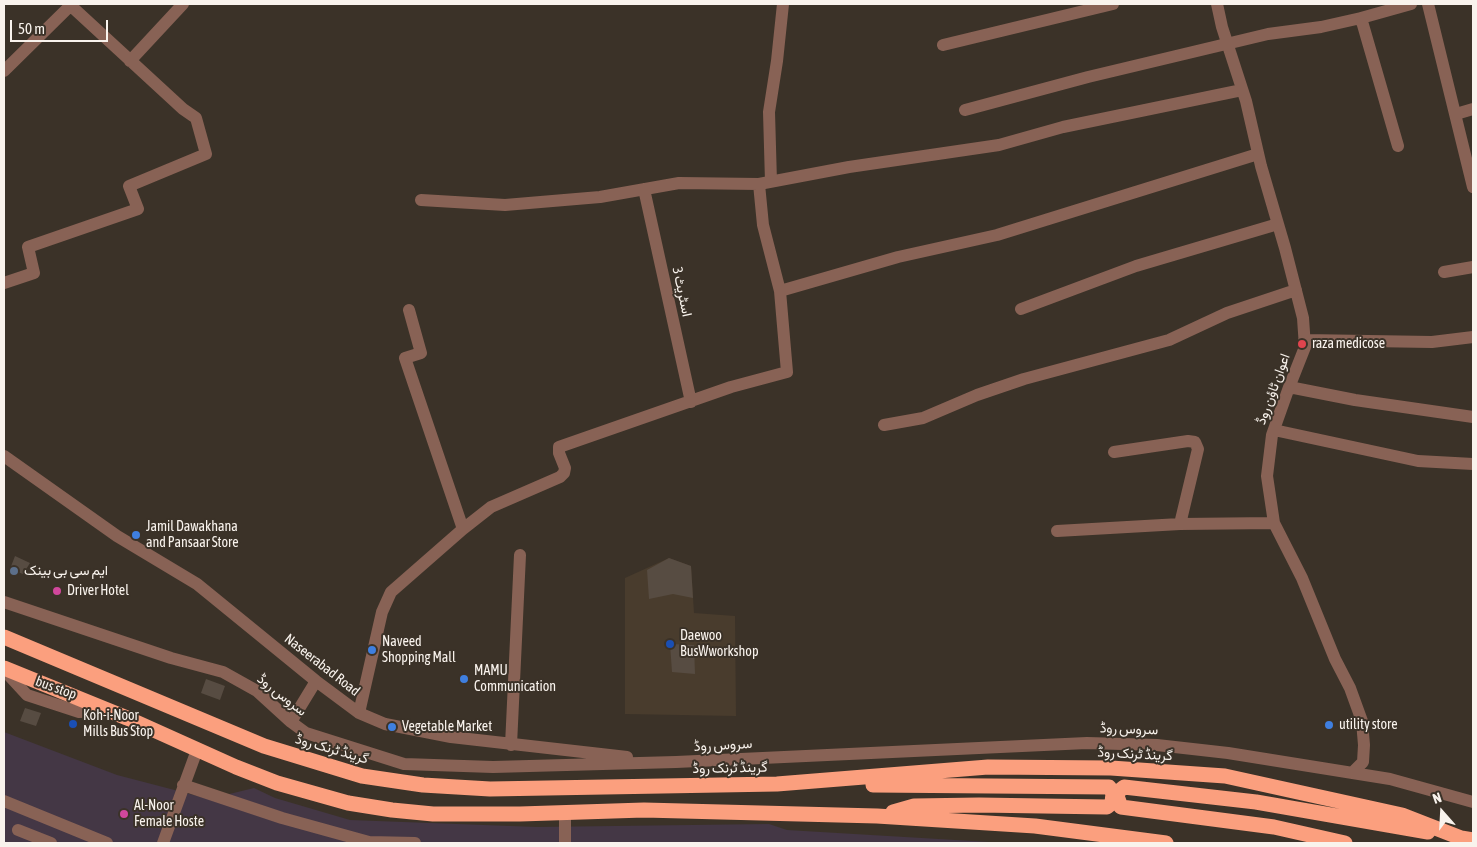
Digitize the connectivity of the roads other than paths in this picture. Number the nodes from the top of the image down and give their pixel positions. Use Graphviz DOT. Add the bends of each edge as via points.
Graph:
graph roads {
  1 [pos="70,4"];
  2 [pos="183,4"];
  3 [pos="783,4"];
  4 [pos="1113,4"];
  5 [pos="1217,4"];
  6 [pos="1411,4"];
  7 [pos="1428,4"];
  8 [pos="1361,18"];
  9 [pos="1228,44"];
  10 [pos="942,46"];
  11 [pos="130,61"];
  12 [pos="4,71"];
  13 [pos="1242,90"];
  14 [pos="1473,109"];
  15 [pos="965,110"];
  16 [pos="1456,114"];
  17 [pos="1398,146"];
  18 [pos="1258,154"];
  19 [pos="765,183"];
  20 [pos="1473,187"];
  21 [pos="644,190"];
  22 [pos="422,200"];
  23 [pos="1278,224"];
  24 [pos="1473,267"];
  25 [pos="1444,272"];
  26 [pos="4,283"];
  27 [pos="780,290"];
  28 [pos="1296,290"];
  29 [pos="1021,309"];
  30 [pos="409,310"];
  31 [pos="1473,337"];
  32 [pos="1304,340"];
  33 [pos="1289,388"];
  34 [pos="691,402"];
  35 [pos="1473,417"];
  36 [pos="884,425"];
  37 [pos="1274,430"];
  38 [pos="1114,452"];
  39 [pos="4,456"];
  40 [pos="1473,464"];
  41 [pos="1274,523"];
  42 [pos="1180,524"];
  43 [pos="463,529"];
  44 [pos="1057,530"];
  45 [pos="520,555"];
  46 [pos="4,602"];
  47 [pos="4,637"];
  48 [pos="4,669"];
  49 [pos="316,681"];
  50 [pos="359,713"];
  51 [pos="291,722"];
  52 [pos="511,745"];
  53 [pos="197,750"];
  54 [pos="676,762"];
  55 [pos="1352,773"];
  56 [pos="777,784"];
  57 [pos="184,785"];
  58 [pos="4,801"];
  59 [pos="1473,802"];
  60 [pos="565,813"];
  61 [pos="878,816"];
  62 [pos="18,830"];
  63 [pos="1467,839"];
  64 [pos="50,843"];
  65 [pos="107,843"];
  66 [pos="163,843"];
  67 [pos="415,843"];
  68 [pos="565,843"];
  69 [pos="1166,843"];
  70 [pos="1345,843"];
  1 -- 11 [label="street"];
  1 -- 12 [label="street"];
  2 -- 11 [label="street"];
  3 -- 19 [label="street" via="769,112"];
  4 -- 10 [label="street"];
  5 -- 9 [label="street, اعوان ٹاؤن روڈ"];
  6 -- 8 [label="street"];
  7 -- 16 [label="street"];
  8 -- 9 [label="street"];
  8 -- 17 [label="street"];
  9 -- 13 [label="street, اعوان ٹاؤن روڈ"];
  9 -- 15 [label="street"];
  11 -- 26 [label="street" via="196,118 206,154 130,186 138,209 28,247 34,274"];
  13 -- 18 [label="street, اعوان ٹاؤن روڈ"];
  13 -- 19 [label="street" via="1063,127 999,145"];
  14 -- 16 [label="street"];
  16 -- 20 [label="street"];
  18 -- 23 [label="street, اعوان ٹاؤن روڈ"];
  18 -- 27 [label="street" via="997,235 898,257"];
  19 -- 21 [label="street" via="679,183"];
  19 -- 27 [label="street" via="763,225"];
  21 -- 22 [label="street" via="600,198 505,205"];
  21 -- 34 [label="street, اسٹریٹ 3"];
  23 -- 28 [label="street, اعوان ٹاؤن روڈ"];
  23 -- 29 [label="street" via="1136,266"];
  24 -- 25 [label="street"];
  27 -- 34 [label="street" via="787,372"];
  28 -- 32 [label="street, اعوان ٹاؤن روڈ"];
  28 -- 36 [label="street" via="1227,313 1169,340 1024,379 923,418"];
  30 -- 43 [label="street" via="420,353 405,358"];
  31 -- 32 [label="street" via="1432,342"];
  32 -- 33 [label="street, اعوان ٹاؤن روڈ" via="1305,347"];
  33 -- 35 [label="street"];
  33 -- 37 [label="street, اعوان ٹاؤن روڈ"];
  34 -- 43 [label="street" via="559,447 564,474 491,507"];
  37 -- 40 [label="street" via="1418,461"];
  37 -- 41 [label="street, اعوان ٹاؤن روڈ" via="1266,476"];
  38 -- 42 [label="street" via="1196,442 1198,449"];
  39 -- 49 [label="street, Naseerabad Road" via="118,536 197,584"];
  41 -- 42 [label="street"];
  41 -- 55 [label="street, اعوان ٹاؤن روڈ" via="1302,578 1362,721 1363,762"];
  42 -- 44 [label="street"];
  43 -- 50 [label="street" via="391,592 382,612"];
  45 -- 52 [label="street"];
  46 -- 51 [label="street, سروس روڈ" via="223,672 257,691"];
  47 -- 56 [label="highway, گرینڈ ٹرنک روڈ" via="264,746 362,776 423,785 490,789"];
  48 -- 53 [label="highway"];
  49 -- 50 [label="street, Naseerabad Road"];
  49 -- 51 [label="street"];
  50 -- 52 [label="street, Naseerabad Road" via="385,724"];
  51 -- 54 [label="street, سروس روڈ" via="306,733 404,764 493,767"];
  52 -- 54 [label="street, Naseerabad Road"];
  53 -- 57 [label="street"];
  53 -- 60 [label="highway" via="277,783 348,803 433,814"];
  54 -- 55 [label="street, سروس روڈ" via="1087,743 1228,752"];
  55 -- 59 [label="street, سروس روڈ" via="1390,779"];
  56 -- 61 [label="highway" via="1109,787 1113,793 1112,803 1107,808 914,806"];
  56 -- 63 [label="highway, گرینڈ ٹرنک روڈ" via="988,766 1111,768 1206,775 1235,778 1402,815"];
  57 -- 66 [label="street"];
  57 -- 67 [label="street" via="282,818 369,842"];
  58 -- 65 [label="street"];
  60 -- 61 [label="highway" via="644,810"];
  60 -- 68 [label="street"];
  61 -- 69 [label="highway" via="1035,826"];
  62 -- 64 [label="street"];
  63 -- 70 [label="highway" via="1256,802 1124,787 1117,796 1121,808 1274,827"];
}
